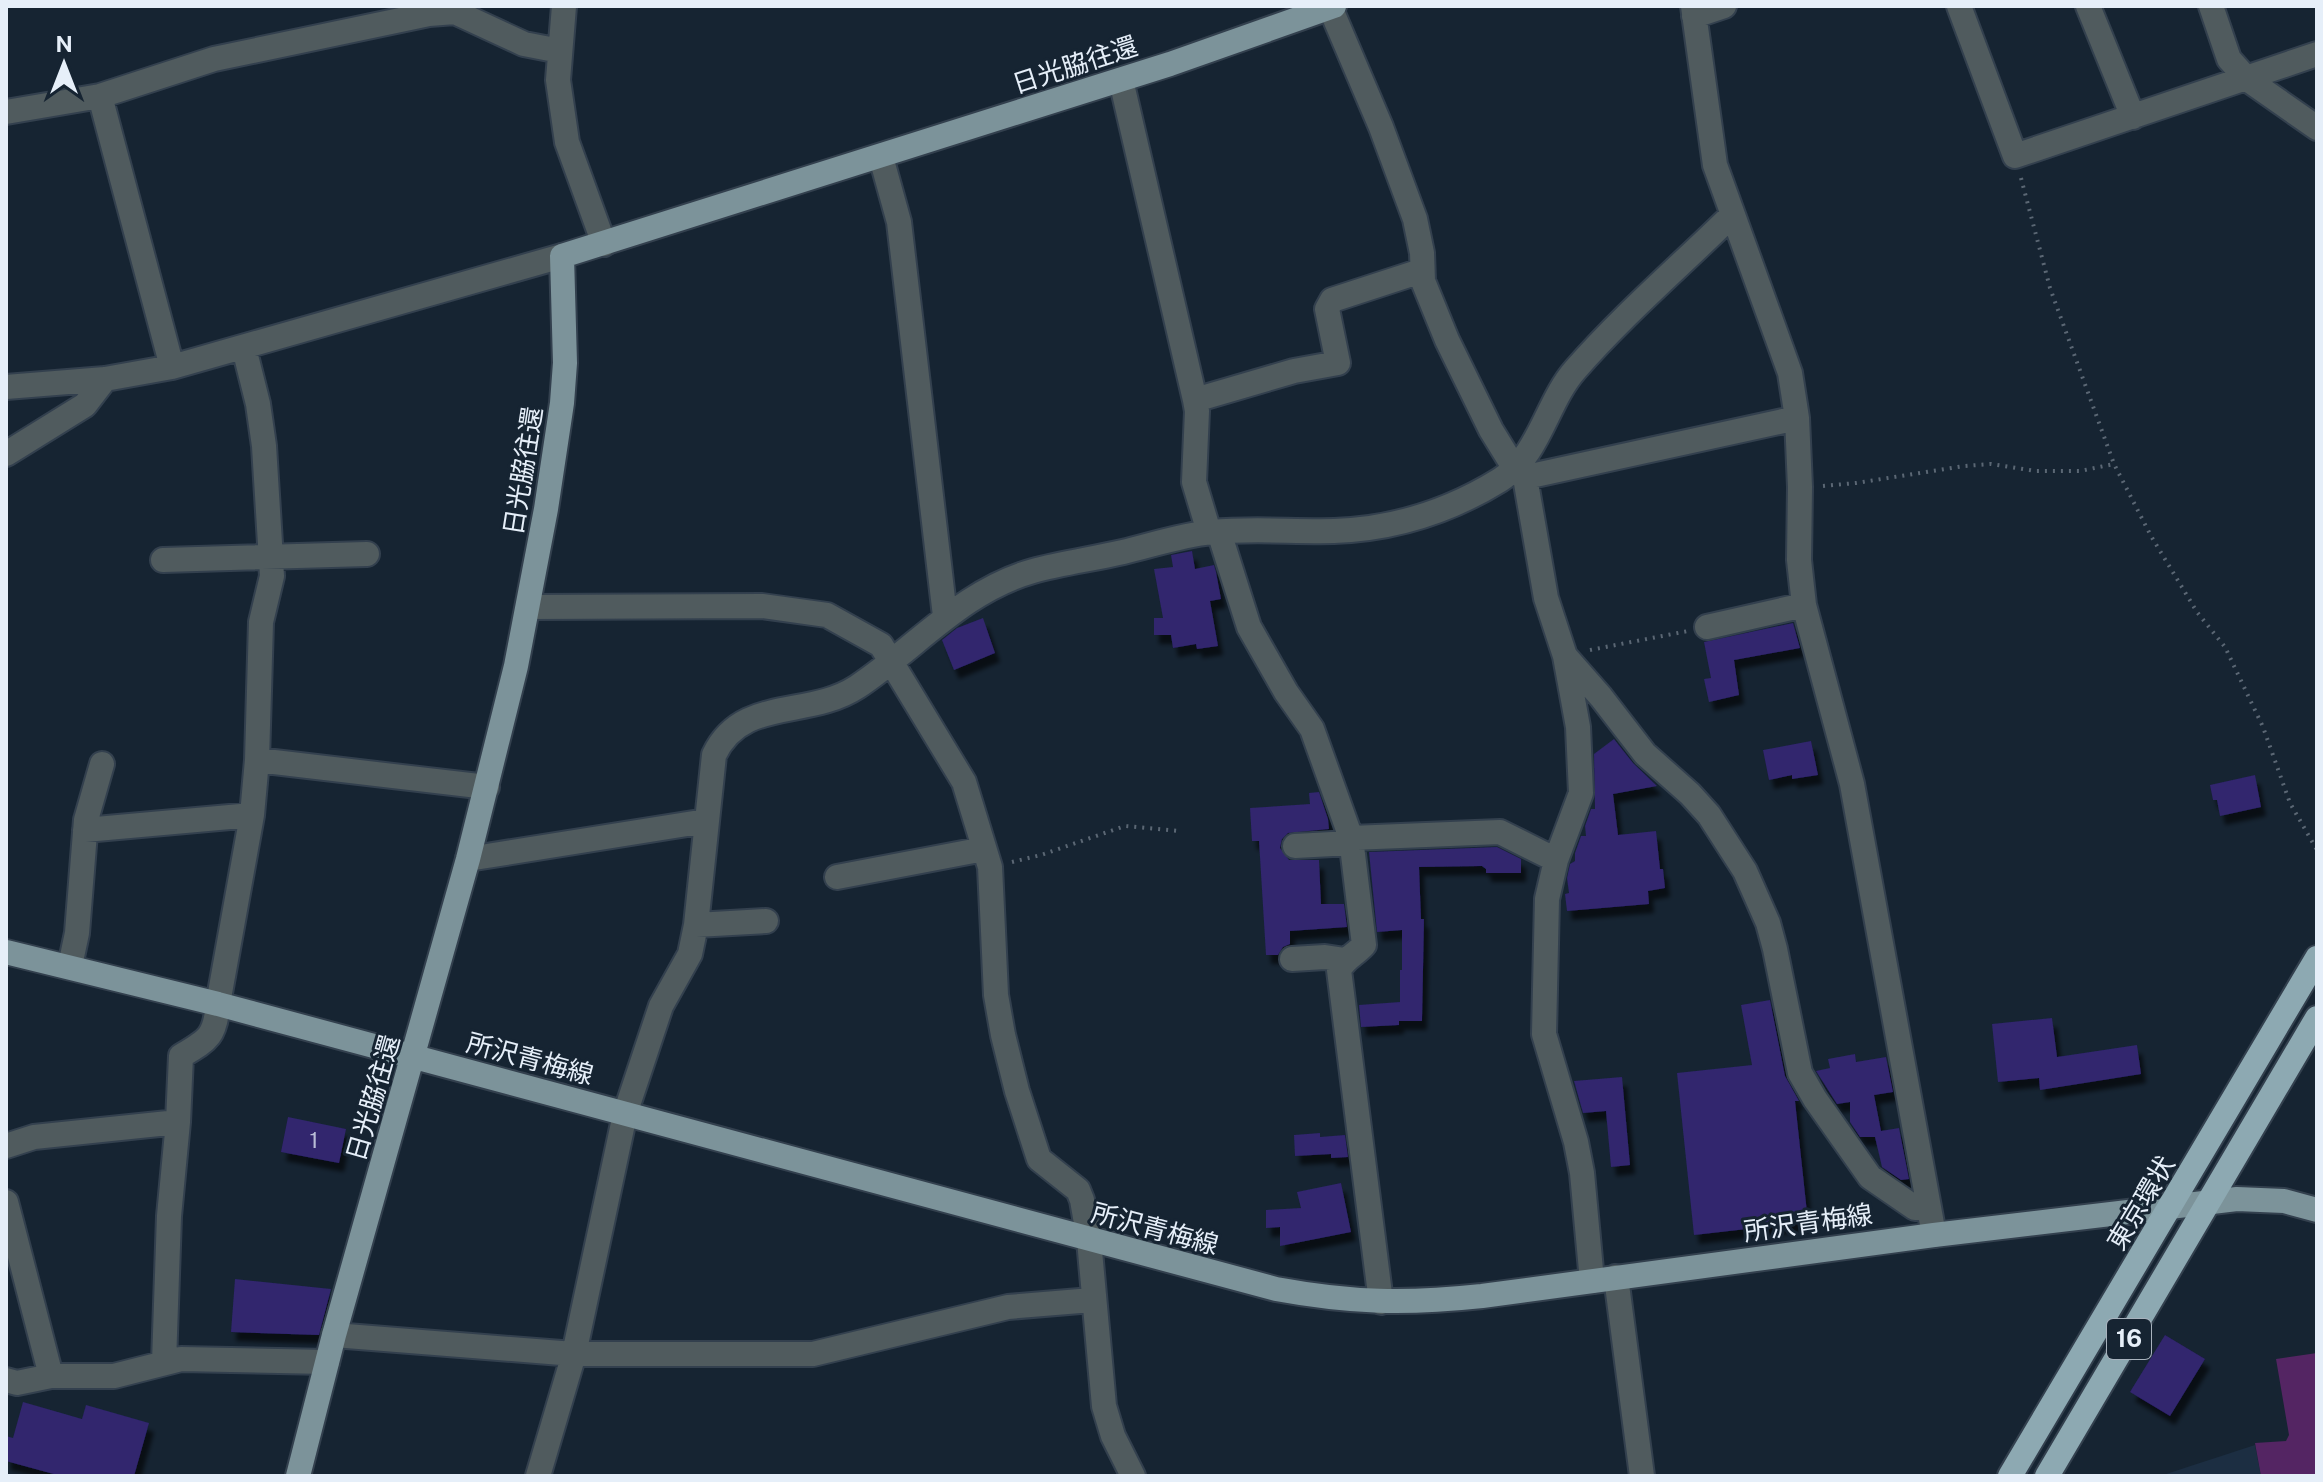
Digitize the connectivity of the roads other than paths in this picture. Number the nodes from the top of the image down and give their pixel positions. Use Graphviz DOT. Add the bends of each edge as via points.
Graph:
graph roads {
  1 [pos="564,6"];
  2 [pos="1724,6"];
  3 [pos="1959,6"];
  4 [pos="2088,6"];
  5 [pos="2211,6"];
  6 [pos="1332,7"];
  7 [pos="1694,11"];
  8 [pos="560,51"];
  9 [pos="2317,54"];
  10 [pos="2247,79"];
  11 [pos="1121,80"];
  12 [pos="100,96"];
  13 [pos="6,112"];
  14 [pos="2133,117"];
  15 [pos="2317,128"];
  16 [pos="881,157"];
  17 [pos="1731,216"];
  18 [pos="604,244"];
  19 [pos="562,256"];
  20 [pos="1421,271"];
  21 [pos="244,348"];
  22 [pos="172,367"];
  23 [pos="105,379"];
  24 [pos="6,387"];
  25 [pos="1195,400"];
  26 [pos="1797,418"];
  27 [pos="6,454"];
  28 [pos="1521,469"];
  29 [pos="1214,532"];
  30 [pos="367,554"];
  31 [pos="271,557"];
  32 [pos="163,560"];
  33 [pos="1804,605"];
  34 [pos="529,607"];
  35 [pos="945,616"];
  36 [pos="1707,627"];
  37 [pos="1564,654"];
  38 [pos="891,660"];
  39 [pos="257,760"];
  40 [pos="102,764"];
  41 [pos="487,787"];
  42 [pos="252,815"];
  43 [pos="706,821"];
  44 [pos="85,830"];
  45 [pos="1351,841"];
  46 [pos="1295,846"];
  47 [pos="987,858"];
  48 [pos="468,859"];
  49 [pos="1556,860"];
  50 [pos="837,877"];
  51 [pos="766,921"];
  52 [pos="696,925"];
  53 [pos="6,952"];
  54 [pos="2317,958"];
  55 [pos="1292,959"];
  56 [pos="1345,960"];
  57 [pos="70,966"];
  58 [pos="218,1004"];
  59 [pos="2317,1018"];
  60 [pos="414,1056"];
  61 [pos="625,1114"];
  62 [pos="178,1122"];
  63 [pos="6,1146"];
  64 [pos="2211,1201"];
  65 [pos="6,1202"];
  66 [pos="2172,1206"];
  67 [pos="1929,1207"];
  68 [pos="2317,1210"];
  69 [pos="1934,1235"];
  70 [pos="1089,1240"];
  71 [pos="1616,1277"];
  72 [pos="1592,1281"];
  73 [pos="1092,1300"];
  74 [pos="1381,1302"];
  75 [pos="334,1335"];
  76 [pos="574,1354"];
  77 [pos="327,1362"];
  78 [pos="164,1363"];
  79 [pos="51,1376"];
  80 [pos="6,1380"];
  81 [pos="298,1476"];
  82 [pos="538,1476"];
  83 [pos="1133,1476"];
  84 [pos="1642,1476"];
  85 [pos="2010,1476"];
  86 [pos="2047,1476"];
  1 -- 8 [label="street"];
  2 -- 7 [label="street"];
  3 -- 14 [label="street" via="2015,156"];
  4 -- 14 [label="street"];
  5 -- 10 [label="street" via="2229,59"];
  6 -- 11 [label="main road, 日光脇往還"];
  6 -- 20 [label="street" via="1415,219"];
  7 -- 17 [label="street" via="1715,165"];
  8 -- 12 [label="street" via="524,44 455,12 429,14 214,59"];
  8 -- 18 [label="street" via="558,80 567,142"];
  9 -- 10 [label="street"];
  10 -- 14 [label="street"];
  10 -- 15 [label="street"];
  11 -- 16 [label="main road, 日光脇往還"];
  11 -- 25 [label="street"];
  12 -- 13 [label="street"];
  12 -- 22 [label="street"];
  16 -- 18 [label="main road, 日光脇往還"];
  16 -- 35 [label="street" via="899,222"];
  17 -- 26 [label="street" via="1790,373"];
  17 -- 28 [label="street" via="1572,373"];
  18 -- 19 [label="main road, 日光脇往還"];
  19 -- 21 [label="street"];
  19 -- 34 [label="main road, 日光脇往還" via="562,403"];
  20 -- 25 [label="street" via="1332,300 1327,309 1338,363"];
  20 -- 28 [label="street" via="1447,340 1491,430"];
  21 -- 22 [label="street"];
  21 -- 31 [label="street" via="262,432"];
  22 -- 23 [label="street"];
  23 -- 24 [label="street"];
  23 -- 27 [label="street" via="85,405"];
  25 -- 29 [label="street" via="1194,482"];
  26 -- 28 [label="street"];
  26 -- 33 [label="street"];
  28 -- 29 [label="street" via="1440,510 1385,526"];
  28 -- 37 [label="street" via="1546,598"];
  29 -- 35 [label="street" via="1033,571 997,584"];
  29 -- 45 [label="street" via="1249,627 1312,729"];
  30 -- 31 [label="street"];
  31 -- 32 [label="street"];
  31 -- 39 [label="street" via="261,622"];
  33 -- 36 [label="street"];
  33 -- 67 [label="street" via="1852,784"];
  34 -- 38 [label="street" via="762,606 827,615 881,645"];
  34 -- 41 [label="main road, 日光脇往還"];
  35 -- 38 [label="street"];
  37 -- 49 [label="street" via="1578,727 1581,793"];
  37 -- 67 [label="street" via="1645,754 1709,815 1745,871 1775,949 1800,1073 1815,1099 1870,1177 1915,1208"];
  38 -- 43 [label="street" via="853,690 832,699 736,726 714,755"];
  38 -- 47 [label="street" via="964,782"];
  39 -- 41 [label="street"];
  39 -- 42 [label="street"];
  40 -- 44 [label="street"];
  41 -- 48 [label="main road, 日光脇往還"];
  42 -- 44 [label="street"];
  42 -- 58 [label="street"];
  43 -- 48 [label="street"];
  43 -- 52 [label="street"];
  44 -- 57 [label="street"];
  45 -- 46 [label="street"];
  45 -- 49 [label="street" via="1500,832"];
  45 -- 56 [label="street" via="1364,945"];
  47 -- 50 [label="street"];
  47 -- 70 [label="street" via="996,995 1017,1091 1039,1159 1078,1190"];
  48 -- 60 [label="main road, 日光脇往還"];
  49 -- 72 [label="street" via="1547,899 1544,1034 1576,1142"];
  51 -- 52 [label="street"];
  52 -- 61 [label="street" via="690,954 661,1006"];
  53 -- 57 [label="main road, 所沢青梅線"];
  54 -- 66 [label="highway, 東京環状 / 16"];
  55 -- 56 [label="street"];
  56 -- 74 [label="street" via="1339,970"];
  57 -- 58 [label="main road, 所沢青梅線"];
  58 -- 60 [label="main road, 所沢青梅線"];
  58 -- 62 [label="street" via="216,1028 181,1056"];
  59 -- 64 [label="highway, 16"];
  60 -- 61 [label="main road, 所沢青梅線"];
  60 -- 75 [label="main road, 日光脇往還"];
  61 -- 70 [label="main road, 所沢青梅線"];
  61 -- 76 [label="street"];
  62 -- 63 [label="street" via="34,1137"];
  62 -- 78 [label="street"];
  64 -- 66 [label="main road, 所沢青梅線"];
  64 -- 68 [label="main road, 所沢青梅線" via="2260,1198"];
  64 -- 86 [label="highway, 16"];
  65 -- 79 [label="street"];
  66 -- 69 [label="main road, 所沢青梅線"];
  66 -- 85 [label="highway, 東京環状 / 16"];
  67 -- 69 [label="street"];
  69 -- 71 [label="main road, 所沢青梅線"];
  70 -- 73 [label="street"];
  70 -- 74 [label="main road, 所沢青梅線" via="1276,1289"];
  71 -- 72 [label="main road, 所沢青梅線"];
  71 -- 84 [label="street"];
  72 -- 74 [label="main road, 所沢青梅線" via="1426,1302"];
  73 -- 76 [label="street" via="1008,1307 813,1354"];
  73 -- 83 [label="street" via="1104,1406"];
  75 -- 76 [label="street"];
  75 -- 77 [label="main road, 日光脇往還"];
  76 -- 82 [label="street"];
  77 -- 78 [label="street"];
  77 -- 81 [label="main road, 日光脇往還"];
  78 -- 79 [label="street" via="114,1376"];
  79 -- 80 [label="street"];
}
